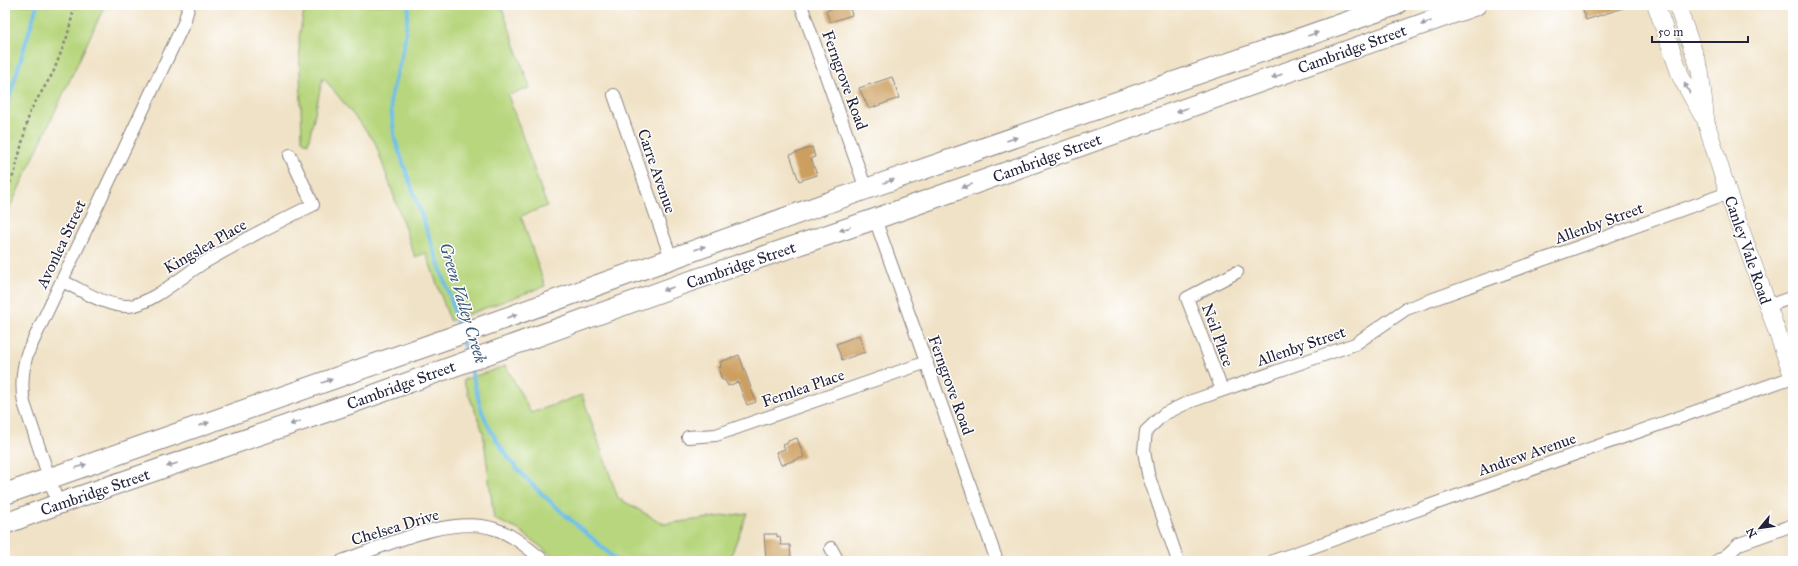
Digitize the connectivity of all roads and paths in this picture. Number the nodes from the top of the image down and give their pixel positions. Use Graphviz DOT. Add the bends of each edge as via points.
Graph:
graph roads {
  1 [pos="74,5"];
  2 [pos="189,5"];
  3 [pos="801,5"];
  4 [pos="1396,5"];
  5 [pos="1476,5"];
  6 [pos="1656,5"];
  7 [pos="1677,5"];
  8 [pos="614,95"];
  9 [pos="1706,122"];
  10 [pos="290,155"];
  11 [pos="866,189"];
  12 [pos="1728,193"];
  13 [pos="5,194"];
  14 [pos="876,219"];
  15 [pos="671,258"];
  16 [pos="1237,272"];
  17 [pos="62,281"];
  18 [pos="1793,297"];
  19 [pos="1768,306"];
  20 [pos="927,362"];
  21 [pos="1793,377"];
  22 [pos="1222,390"];
  23 [pos="688,437"];
  24 [pos="49,478"];
  25 [pos="5,494"];
  26 [pos="58,504"];
  27 [pos="5,524"];
  28 [pos="1793,525"];
  29 [pos="831,548"];
  30 [pos="342,561"];
  31 [pos="544,561"];
  32 [pos="838,561"];
  33 [pos="997,561"];
  34 [pos="1178,561"];
  35 [pos="1273,561"];
  36 [pos="1717,561"];
  1 -- 13 [label="path" via="67,37 53,73 30,111 15,171"];
  2 -- 17 [label="street, Avonlea Street" via="184,23"];
  3 -- 11 [label="street, Ferngrove Road"];
  11 -- 4 [label="highway, Cambridge Street, one-way"];
  5 -- 14 [label="highway, Cambridge Street, one-way"];
  9 -- 6 [label="main road, Canley Vale Road, one-way" via="1681,77"];
  7 -- 9 [label="main road, Canley Vale Road" via="1700,70"];
  8 -- 15 [label="street, Carre Avenue"];
  9 -- 12 [label="main road, Canley Vale Road"];
  10 -- 17 [label="street, Kingslea Place" via="314,205 205,262 145,302 129,306 109,303"];
  15 -- 11 [label="highway, Cambridge Street, one-way"];
  12 -- 19 [label="main road, Canley Vale Road"];
  12 -- 22 [label="street, Allenby Street" via="1406,308 1355,344"];
  14 -- 20 [label="street, Ferngrove Road"];
  14 -- 26 [label="highway, Cambridge Street, one-way" via="682,284 451,368"];
  24 -- 15 [label="highway, Cambridge Street, one-way"];
  16 -- 22 [label="street, Neil Place" via="1187,298"];
  17 -- 24 [label="street, Avonlea Street" via="27,354 22,378 24,403"];
  18 -- 19 [label="street"];
  19 -- 21 [label="main road, Canley Vale Road"];
  20 -- 23 [label="street, Fernlea Place" via="716,435"];
  20 -- 33 [label="street, Ferngrove Road"];
  21 -- 35 [label="street, Andrew Avenue"];
  22 -- 34 [label="street, Allenby Street" via="1164,414 1146,431 1144,451 1148,474"];
  24 -- 25 [label="highway, Cambridge Street"];
  24 -- 26 [label="street, Avonlea Street"];
  26 -- 27 [label="highway, Cambridge Street"];
  28 -- 36 [label="street" via="1739,544"];
  29 -- 32 [label="street"];
  30 -- 31 [label="street, Chelsea Drive" via="430,530 464,525 495,529 523,543"];
}
